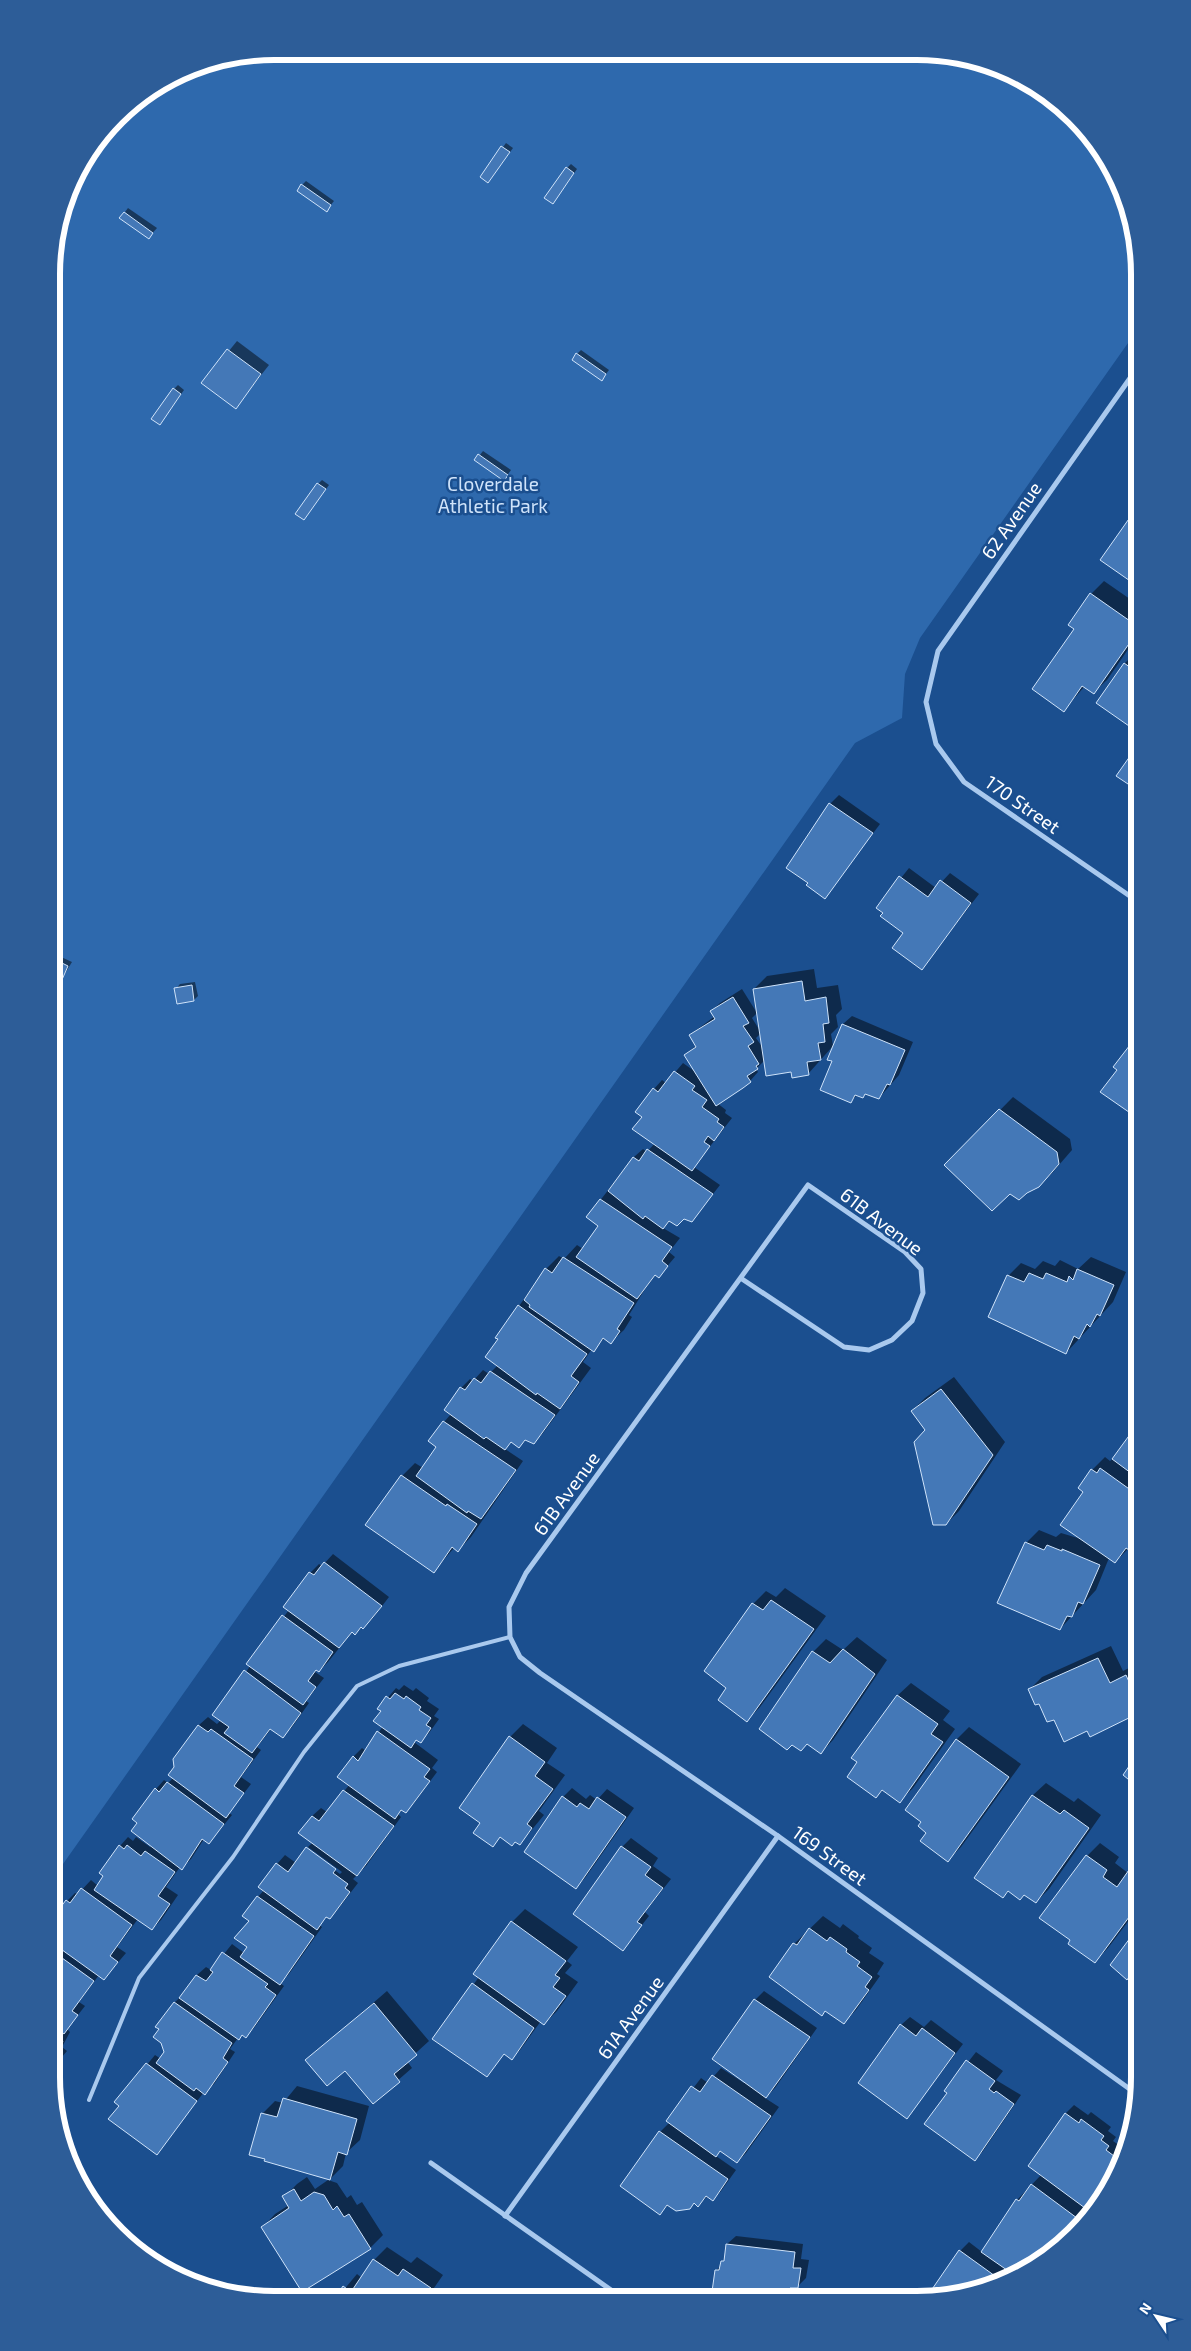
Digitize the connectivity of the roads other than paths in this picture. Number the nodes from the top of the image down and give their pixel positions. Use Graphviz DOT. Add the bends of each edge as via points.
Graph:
graph roads {
  1 [pos="1131,377"];
  2 [pos="926,702"];
  3 [pos="1131,897"];
  4 [pos="742,1279"];
  5 [pos="510,1637"];
  6 [pos="778,1836"];
  7 [pos="1131,2090"];
  8 [pos="89,2100"];
  9 [pos="431,2163"];
  10 [pos="505,2216"];
  11 [pos="611,2290"];
  1 -- 2 [label="street, 62 Avenue" via="938,651"];
  2 -- 3 [label="street, 170 Street" via="936,744 964,782"];
  4 -- 4 [label="street, 61B Avenue" via="844,1347 869,1350 892,1340 912,1321 923,1293 921,1269 905,1252 808,1185"];
  4 -- 5 [label="street, 61B Avenue" via="526,1574 509,1607"];
  5 -- 6 [label="street, 169 Street" via="520,1656 540,1673"];
  5 -- 8 [label="lane" via="399,1666 357,1686 304,1752 233,1857 138,1978"];
  6 -- 7 [label="street, 169 Street"];
  6 -- 10 [label="street, 61A Avenue"];
  9 -- 10 [label="street"];
  10 -- 11 [label="street"];
}
